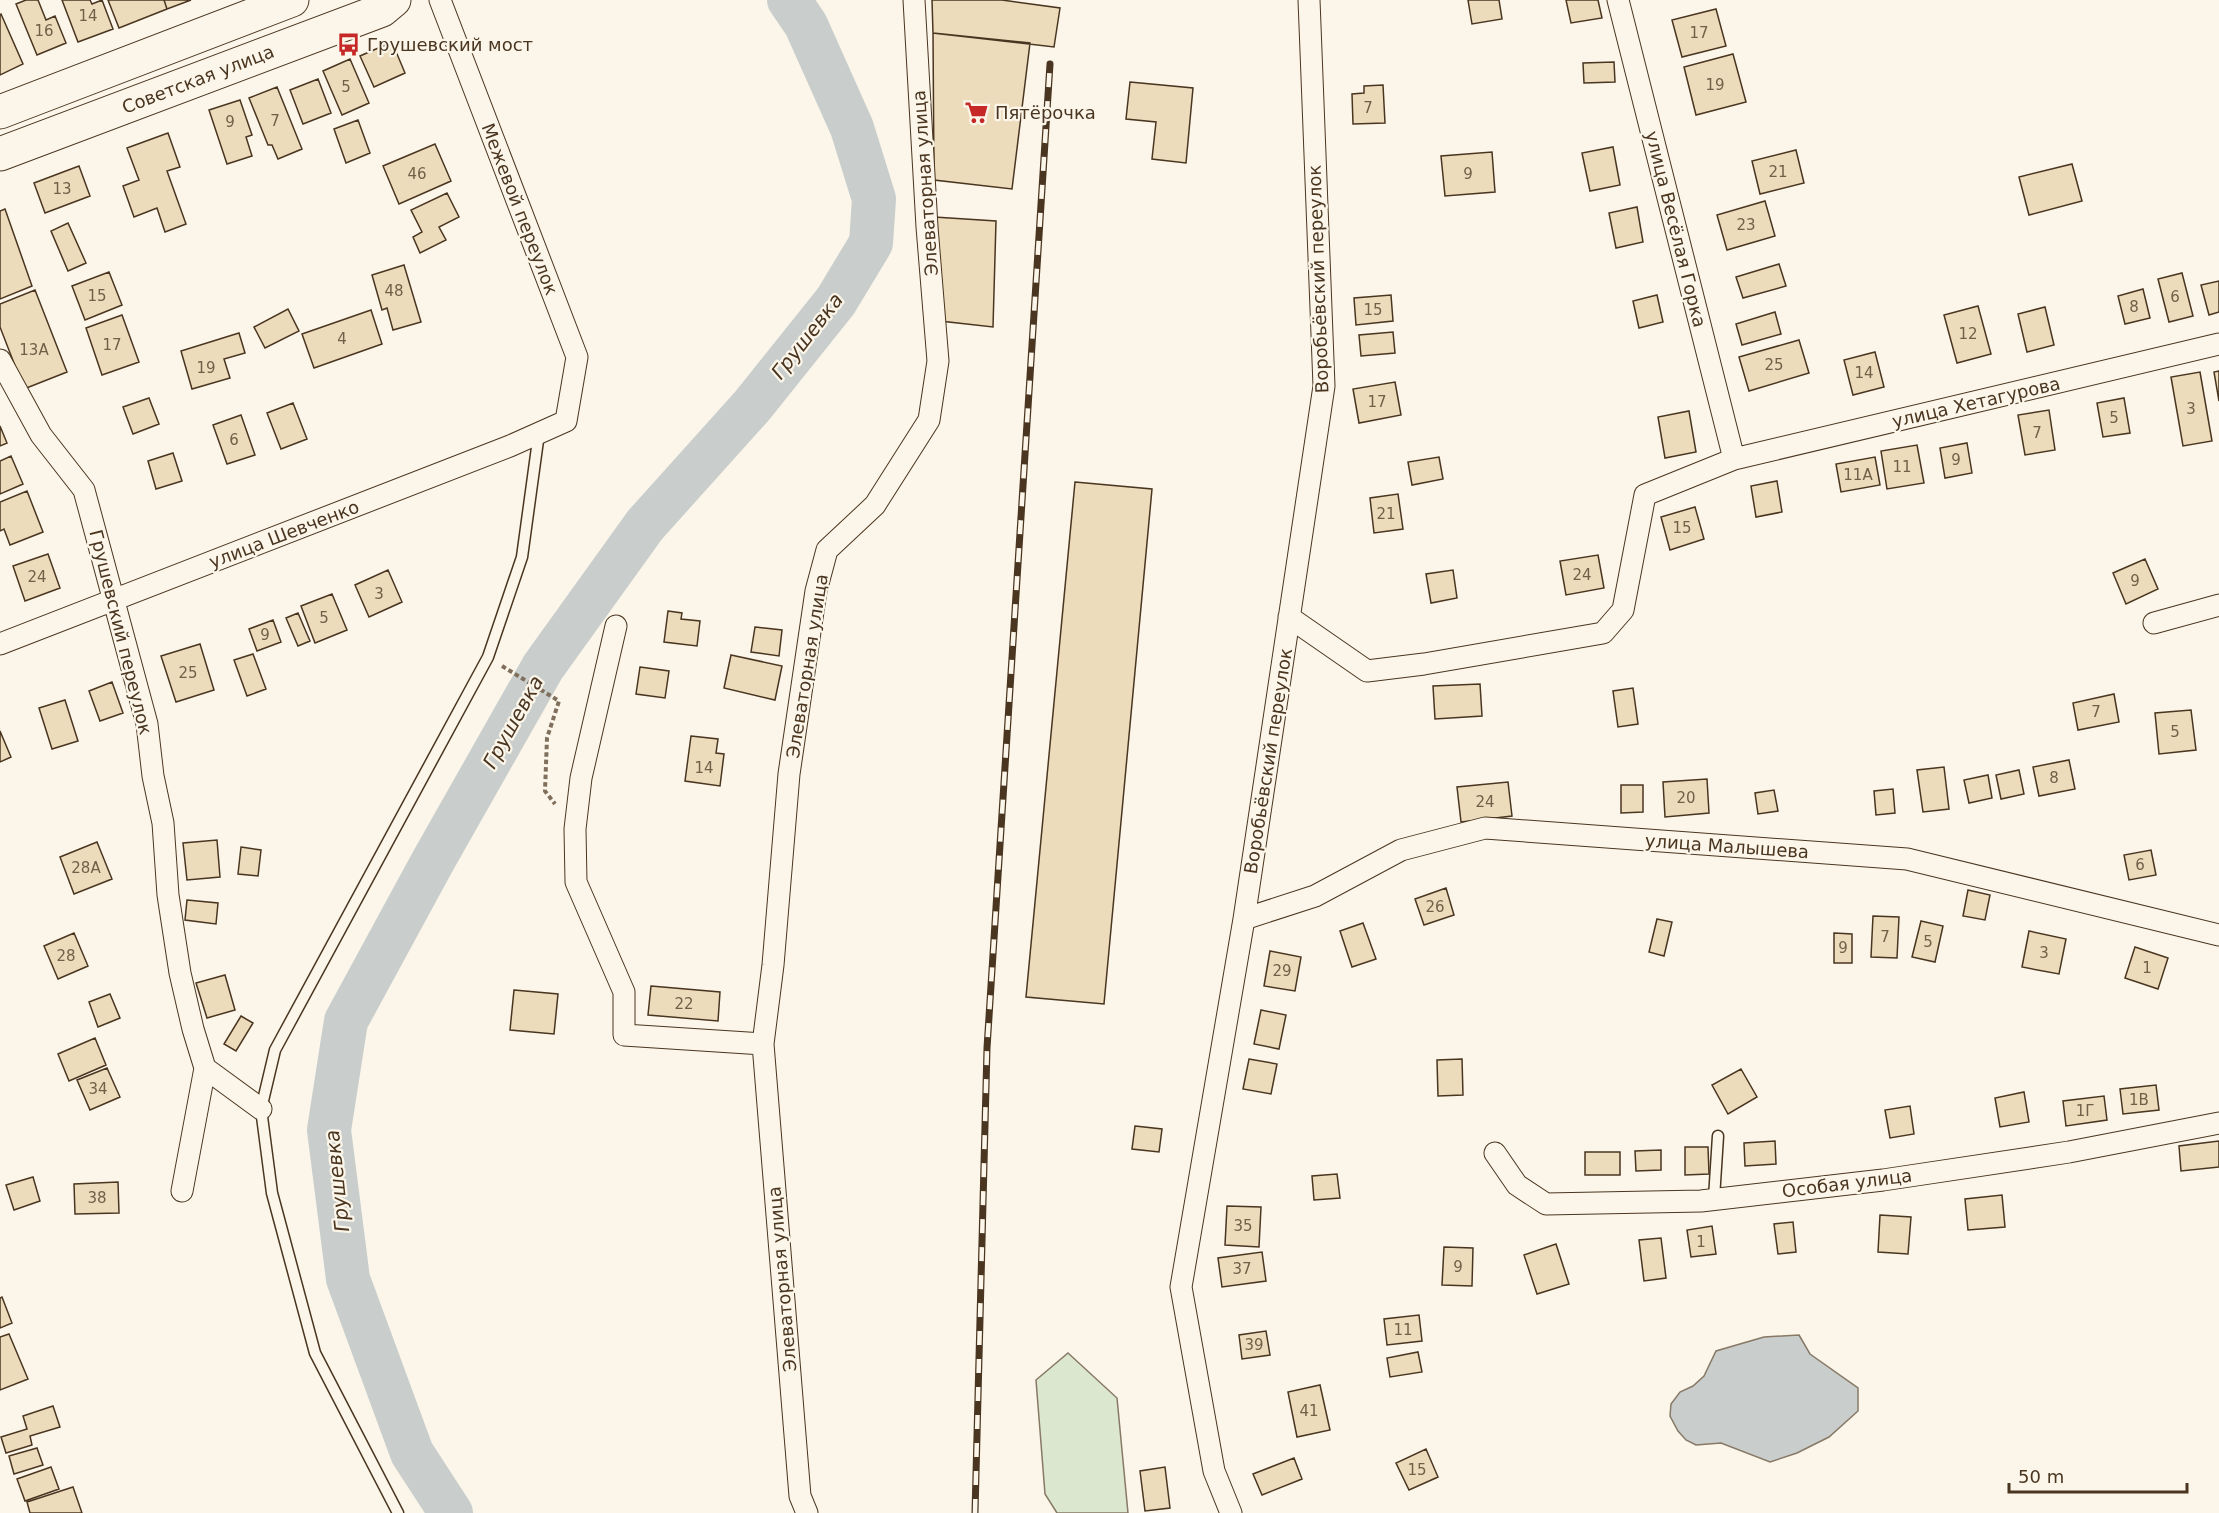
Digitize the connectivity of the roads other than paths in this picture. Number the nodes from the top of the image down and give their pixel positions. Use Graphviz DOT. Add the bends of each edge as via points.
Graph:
graph roads {
  1 [pos="292,0"];
  2 [pos="394,0"];
  3 [pos="440,0"];
  4 [pos="914,0"];
  5 [pos="1309,0"];
  6 [pos="1618,0"];
  7 [pos="0,112"];
  8 [pos="0,154"];
  9 [pos="2219,344"];
  10 [pos="0,360"];
  11 [pos="566,420"];
  12 [pos="539,433"];
  13 [pos="1734,459"];
  14 [pos="113,600"];
  15 [pos="2219,604"];
  16 [pos="1289,617"];
  17 [pos="2154,623"];
  18 [pos="616,626"];
  19 [pos="0,644"];
  20 [pos="1244,919"];
  21 [pos="2219,935"];
  22 [pos="763,1044"];
  23 [pos="206,1068"];
  24 [pos="261,1109"];
  25 [pos="2219,1123"];
  26 [pos="1718,1136"];
  27 [pos="1495,1153"];
  28 [pos="182,1191"];
  29 [pos="1714,1198"];
  30 [pos="398,1513"];
  31 [pos="807,1513"];
  32 [pos="1231,1513"];
  1 -- 7 [label="main road"];
  2 -- 8 [label="main road, Советская улица" via="382,10"];
  3 -- 11 [label="street, Межевой переулок" via="578,357"];
  4 -- 22 [label="street, Элеваторная улица" via="938,361 929,420 876,505 827,550 816,591 789,774"];
  5 -- 16 [label="street, Воробьёвский переулок" via="1324,386"];
  6 -- 13 [label="street, улица Весёлая Горка"];
  9 -- 13 [label="street, улица Хетагурова"];
  10 -- 14 [label="street, Грушевский переулок" via="41,435 84,490"];
  11 -- 12 [label="street, улица Шевченко"];
  12 -- 14 [label="street, улица Шевченко"];
  12 -- 24 [label="lane" via="522,557 488,657 275,1050"];
  13 -- 16 [label="street, улица Хетагурова" via="1645,495 1623,610 1603,633 1367,670"];
  14 -- 19 [label="street, улица Шевченко"];
  14 -- 23 [label="street, Грушевский переулок" via="147,724 180,973"];
  15 -- 17 [label="street"];
  16 -- 20 [label="street, Воробьёвский переулок"];
  18 -- 22 [label="street" via="581,778 575,829 576,882 624,992 624,1035"];
  20 -- 21 [label="street, улица Малышева" via="1315,896 1401,850 1485,828 1907,859"];
  20 -- 32 [label="street, Воробьёвский переулок" via="1181,1287 1214,1471"];
  22 -- 31 [label="street, Элеваторная улица" via="800,1496"];
  23 -- 24 [label="street"];
  23 -- 28 [label="street, Грушевский переулок"];
  24 -- 30 [label="lane" via="272,1193 315,1353"];
  25 -- 29 [label="street, Особая улица" via="2069,1152 1883,1180"];
  26 -- 29 [label="lane"];
  27 -- 29 [label="street, Особая улица" via="1517,1185 1546,1204"];
}
